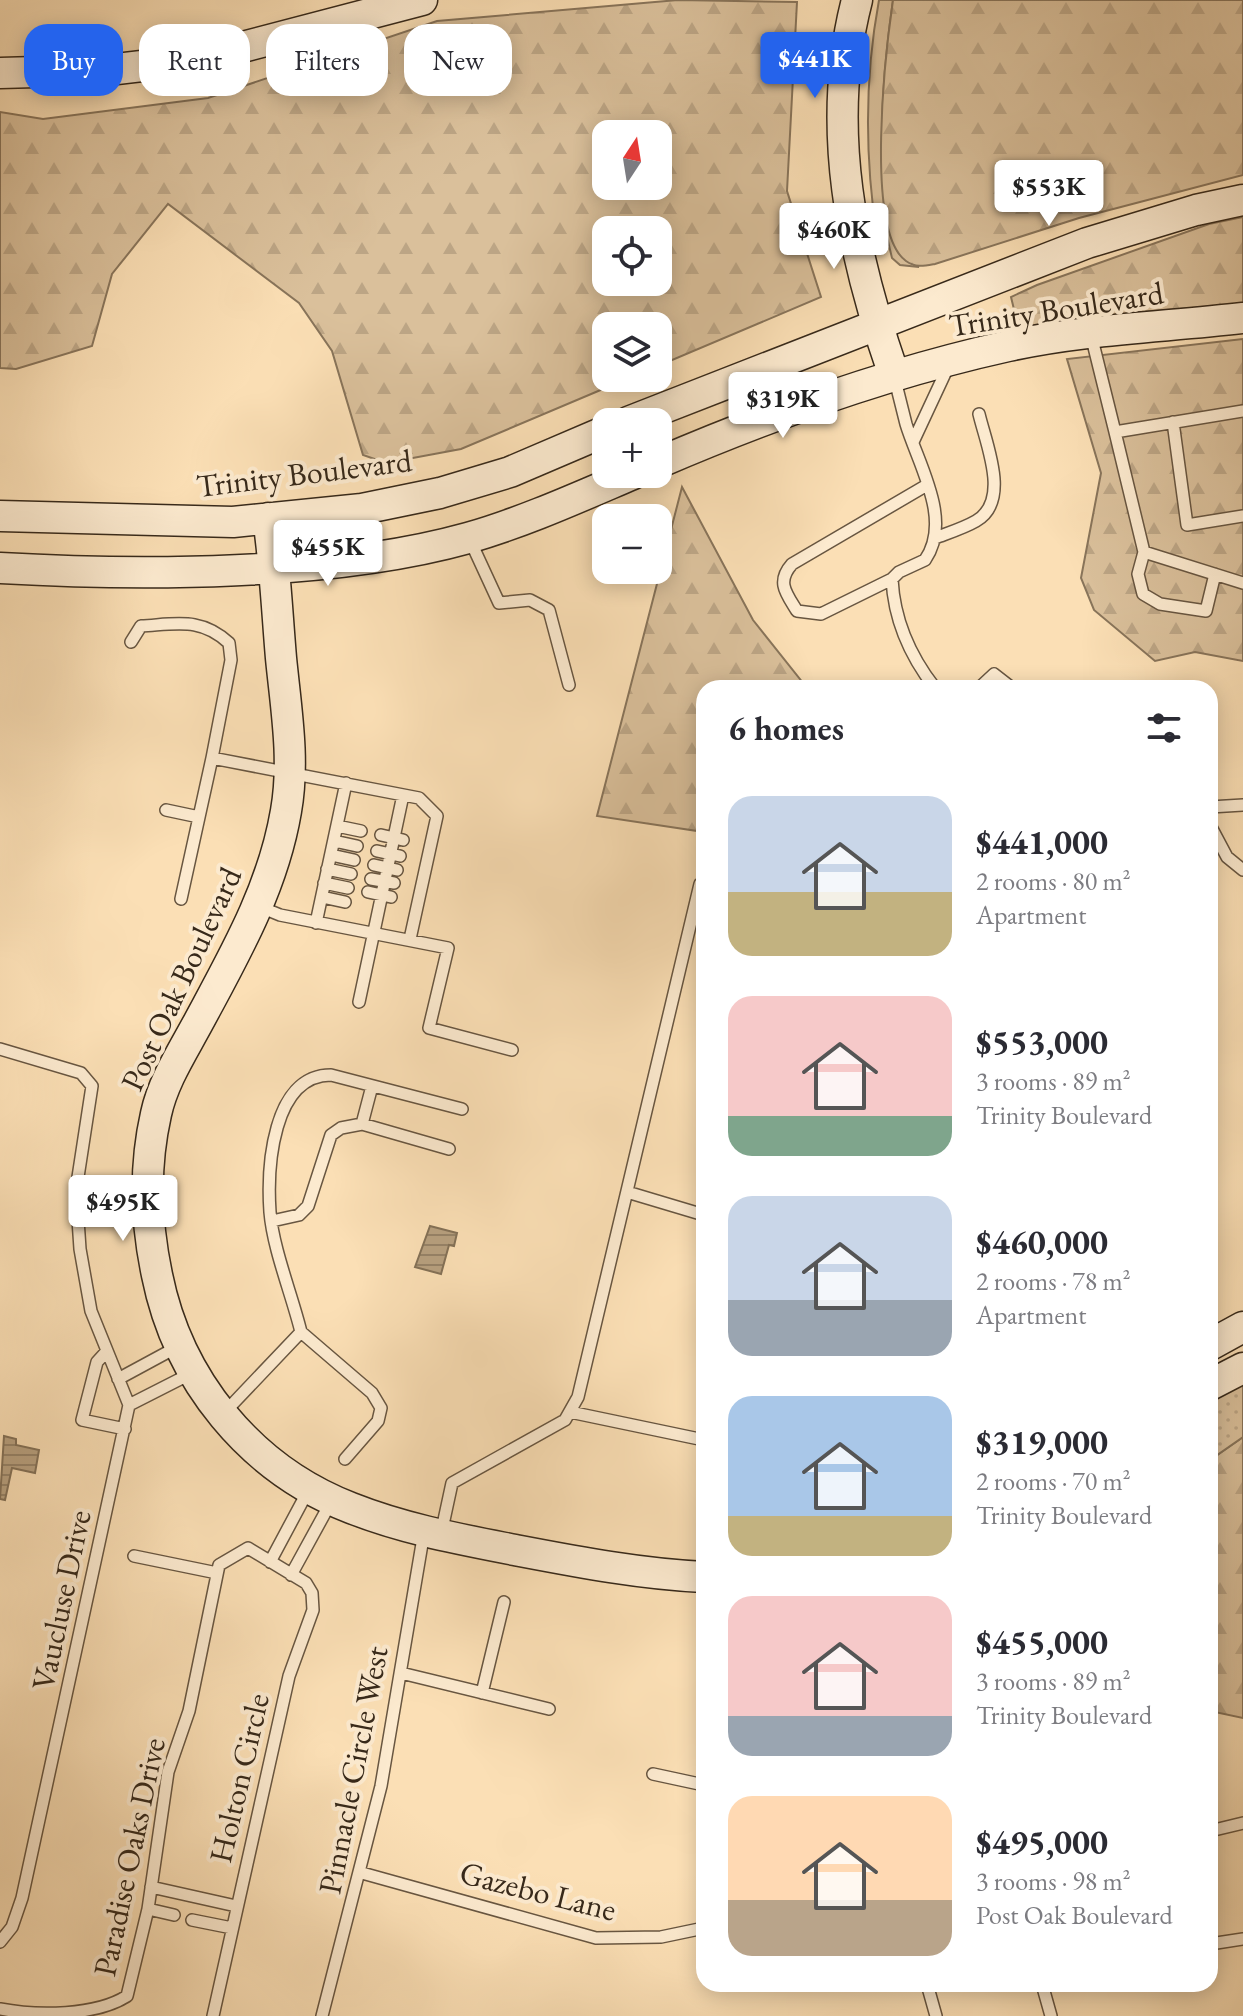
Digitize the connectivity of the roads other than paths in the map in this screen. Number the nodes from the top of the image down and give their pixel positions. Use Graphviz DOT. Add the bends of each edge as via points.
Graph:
graph roads {
  1 [pos="422,0"];
  2 [pos="857,0"];
  3 [pos="0,73"];
  4 [pos="1243,200"];
  5 [pos="1243,318"];
  6 [pos="876,323"];
  7 [pos="1090,334"];
  8 [pos="950,361"];
  9 [pos="894,375"];
  10 [pos="663,408"];
  11 [pos="1243,411"];
  12 [pos="979,414"];
  13 [pos="1173,422"];
  14 [pos="1115,432"];
  15 [pos="592,437"];
  16 [pos="913,442"];
  17 [pos="672,457"];
  18 [pos="927,485"];
  19 [pos="597,488"];
  20 [pos="0,516"];
  21 [pos="1243,516"];
  22 [pos="268,518"];
  23 [pos="469,537"];
  24 [pos="935,538"];
  25 [pos="1144,552"];
  26 [pos="275,566"];
  27 [pos="0,568"];
  28 [pos="1215,574"];
  29 [pos="892,579"];
  30 [pos="1243,583"];
  31 [pos="131,642"];
  32 [pos="931,680"];
  33 [pos="569,685"];
  34 [pos="212,758"];
  35 [pos="291,772"];
  36 [pos="346,783"];
  37 [pos="403,795"];
  38 [pos="1243,805"];
  39 [pos="1218,807"];
  40 [pos="166,810"];
  41 [pos="199,817"];
  42 [pos="337,826"];
  43 [pos="361,831"];
  44 [pos="1218,840"];
  45 [pos="334,841"];
  46 [pos="357,846"];
  47 [pos="331,855"];
  48 [pos="354,860"];
  49 [pos="327,869"];
  50 [pos="1243,870"];
  51 [pos="351,874"];
  52 [pos="324,883"];
  53 [pos="348,888"];
  54 [pos="322,897"];
  55 [pos="181,899"];
  56 [pos="696,901"];
  57 [pos="345,902"];
  58 [pos="258,906"];
  59 [pos="316,923"];
  60 [pos="372,935"];
  61 [pos="410,939"];
  62 [pos="359,1002"];
  63 [pos="0,1049"];
  64 [pos="512,1050"];
  65 [pos="372,1086"];
  66 [pos="462,1109"];
  67 [pos="362,1124"];
  68 [pos="449,1149"];
  69 [pos="627,1192"];
  70 [pos="696,1213"];
  71 [pos="272,1221"];
  72 [pos="1243,1327"];
  73 [pos="301,1332"];
  74 [pos="1218,1341"];
  75 [pos="107,1351"];
  76 [pos="186,1359"];
  77 [pos="1243,1368"];
  78 [pos="118,1379"];
  79 [pos="1218,1381"];
  80 [pos="129,1405"];
  81 [pos="570,1412"];
  82 [pos="220,1416"];
  83 [pos="125,1429"];
  84 [pos="696,1438"];
  85 [pos="345,1459"];
  86 [pos="321,1494"];
  87 [pos="432,1533"];
  88 [pos="134,1556"];
  89 [pos="270,1562"];
  90 [pos="286,1572"];
  91 [pos="217,1573"];
  92 [pos="696,1576"];
  93 [pos="504,1602"];
  94 [pos="401,1673"];
  95 [pos="482,1693"];
  96 [pos="549,1709"];
  97 [pos="653,1774"];
  98 [pos="696,1783"];
  99 [pos="1243,1823"];
  100 [pos="1218,1829"];
  101 [pos="362,1873"];
  102 [pos="151,1887"];
  103 [pos="236,1906"];
  104 [pos="148,1909"];
  105 [pos="174,1915"];
  106 [pos="192,1920"];
  107 [pos="232,1928"];
  108 [pos="696,1930"];
  109 [pos="1243,1939"];
  110 [pos="0,1942"];
  111 [pos="1218,1943"];
  112 [pos="929,1992"];
  113 [pos="1044,1992"];
  114 [pos="0,2009"];
  115 [pos="64,2016"];
  116 [pos="213,2016"];
  117 [pos="322,2016"];
  118 [pos="936,2016"];
  119 [pos="1051,2016"];
  1 -- 3 [label="main road" via="193,60 108,70"];
  2 -- 6 [label="main road" via="843,72 842,127 848,206"];
  4 -- 6 [label="main road, Trinity Boulevard" via="1087,243"];
  5 -- 7 [label="main road, Trinity Boulevard"];
  6 -- 9 [label="main road"];
  6 -- 10 [label="main road, Trinity Boulevard"];
  7 -- 8 [label="main road, Trinity Boulevard" via="1011,345"];
  7 -- 14 [label="lane"];
  8 -- 9 [label="main road, Trinity Boulevard"];
  8 -- 16 [label="lane"];
  9 -- 16 [label="lane"];
  9 -- 17 [label="main road, Trinity Boulevard" via="770,415"];
  11 -- 13 [label="lane"];
  12 -- 24 [label="lane" via="994,478 988,511"];
  13 -- 14 [label="lane"];
  13 -- 21 [label="lane" via="1187,525"];
  14 -- 25 [label="lane"];
  15 -- 22 [label="main road, Trinity Boulevard" via="510,472 440,493 362,509"];
  16 -- 18 [label="lane"];
  18 -- 24 [label="lane"];
  18 -- 29 [label="lane" via="792,564 782,583 797,611 821,614"];
  19 -- 23 [label="main road"];
  20 -- 22 [label="main road, Trinity Boulevard" via="169,523"];
  22 -- 26 [label="main road, Post Oak Boulevard"];
  23 -- 26 [label="main road" via="404,552"];
  23 -- 33 [label="lane" via="499,603 530,600 549,610"];
  24 -- 29 [label="lane" via="925,560"];
  25 -- 28 [label="lane"];
  25 -- 28 [label="lane" via="1138,574 1143,594 1160,604 1206,611"];
  26 -- 27 [label="main road"];
  26 -- 35 [label="main road, Post Oak Boulevard"];
  28 -- 30 [label="lane"];
  29 -- 32 [label="lane" via="894,613"];
  31 -- 34 [label="lane" via="141,626 192,624 212,628 229,643 231,660"];
  34 -- 35 [label="lane"];
  34 -- 41 [label="lane"];
  35 -- 36 [label="lane"];
  35 -- 58 [label="main road, Post Oak Boulevard" via="286,814"];
  36 -- 37 [label="lane"];
  36 -- 42 [label="lane"];
  37 -- 60 [label="lane" via="380,895 372,908"];
  37 -- 61 [label="lane" via="419,798 437,816"];
  38 -- 39 [label="lane"];
  40 -- 41 [label="lane"];
  41 -- 55 [label="lane"];
  42 -- 43 [label="lane"];
  42 -- 45 [label="lane"];
  44 -- 50 [label="lane"];
  45 -- 46 [label="lane"];
  45 -- 47 [label="lane"];
  47 -- 48 [label="lane"];
  47 -- 49 [label="lane"];
  49 -- 51 [label="lane"];
  49 -- 52 [label="lane"];
  52 -- 53 [label="lane"];
  52 -- 54 [label="lane"];
  54 -- 57 [label="lane"];
  54 -- 59 [label="lane"];
  56 -- 69 [label="lane"];
  58 -- 59 [label="lane"];
  58 -- 76 [label="main road, Post Oak Boulevard" via="166,1083 154,1123 150,1244 159,1289"];
  59 -- 60 [label="lane"];
  60 -- 61 [label="lane"];
  60 -- 62 [label="lane"];
  61 -- 64 [label="lane" via="448,948 431,1031"];
  63 -- 75 [label="lane" via="81,1073 92,1086 76,1190 91,1311"];
  65 -- 66 [label="lane"];
  65 -- 67 [label="lane"];
  65 -- 71 [label="lane" via="317,1075 293,1091 274,1143"];
  67 -- 68 [label="lane"];
  67 -- 71 [label="lane" via="331,1135 308,1206 299,1215"];
  69 -- 70 [label="lane"];
  69 -- 81 [label="lane"];
  71 -- 73 [label="lane"];
  72 -- 74 [label="main road"];
  73 -- 82 [label="lane"];
  73 -- 85 [label="lane" via="372,1393 381,1408 378,1421"];
  75 -- 78 [label="lane"];
  75 -- 83 [label="lane" via="97,1362 82,1420"];
  76 -- 78 [label="lane"];
  76 -- 80 [label="lane"];
  76 -- 82 [label="main road, Post Oak Boulevard"];
  77 -- 79 [label="main road"];
  78 -- 80 [label="lane"];
  80 -- 83 [label="lane, Vaucluse Drive"];
  81 -- 84 [label="lane"];
  81 -- 87 [label="lane, Pinnacle Circle West" via="565,1420 452,1483"];
  82 -- 86 [label="main road, Post Oak Boulevard"];
  83 -- 110 [label="lane, Vaucluse Drive" via="22,1898 12,1927"];
  86 -- 87 [label="main road, Post Oak Boulevard"];
  86 -- 89 [label="lane"];
  86 -- 90 [label="lane"];
  87 -- 92 [label="main road, Post Oak Boulevard" via="644,1573"];
  87 -- 94 [label="lane, Pinnacle Circle West"];
  88 -- 91 [label="lane"];
  89 -- 90 [label="lane"];
  89 -- 91 [label="lane" via="248,1548 219,1565"];
  90 -- 103 [label="lane, Holton Circle" via="306,1583 313,1610 289,1676"];
  91 -- 102 [label="lane, Paradise Oaks Drive" via="189,1711 168,1772"];
  93 -- 95 [label="lane"];
  94 -- 95 [label="lane"];
  94 -- 101 [label="lane, Pinnacle Circle West"];
  95 -- 96 [label="lane"];
  97 -- 98 [label="lane"];
  99 -- 100 [label="lane"];
  101 -- 108 [label="lane, Gazebo Lane" via="596,1938 661,1937"];
  101 -- 117 [label="lane, Pinnacle Circle West"];
  102 -- 103 [label="lane"];
  102 -- 104 [label="lane, Paradise Oaks Drive"];
  103 -- 107 [label="lane, Holton Circle"];
  104 -- 105 [label="lane"];
  104 -- 115 [label="lane, Paradise Oaks Drive" via="127,1996"];
  106 -- 107 [label="lane"];
  107 -- 116 [label="lane, Holton Circle"];
  109 -- 111 [label="lane"];
  112 -- 118 [label="lane"];
  113 -- 119 [label="lane"];
  114 -- 115 [label="lane, Paradise Oaks Drive"];
}
